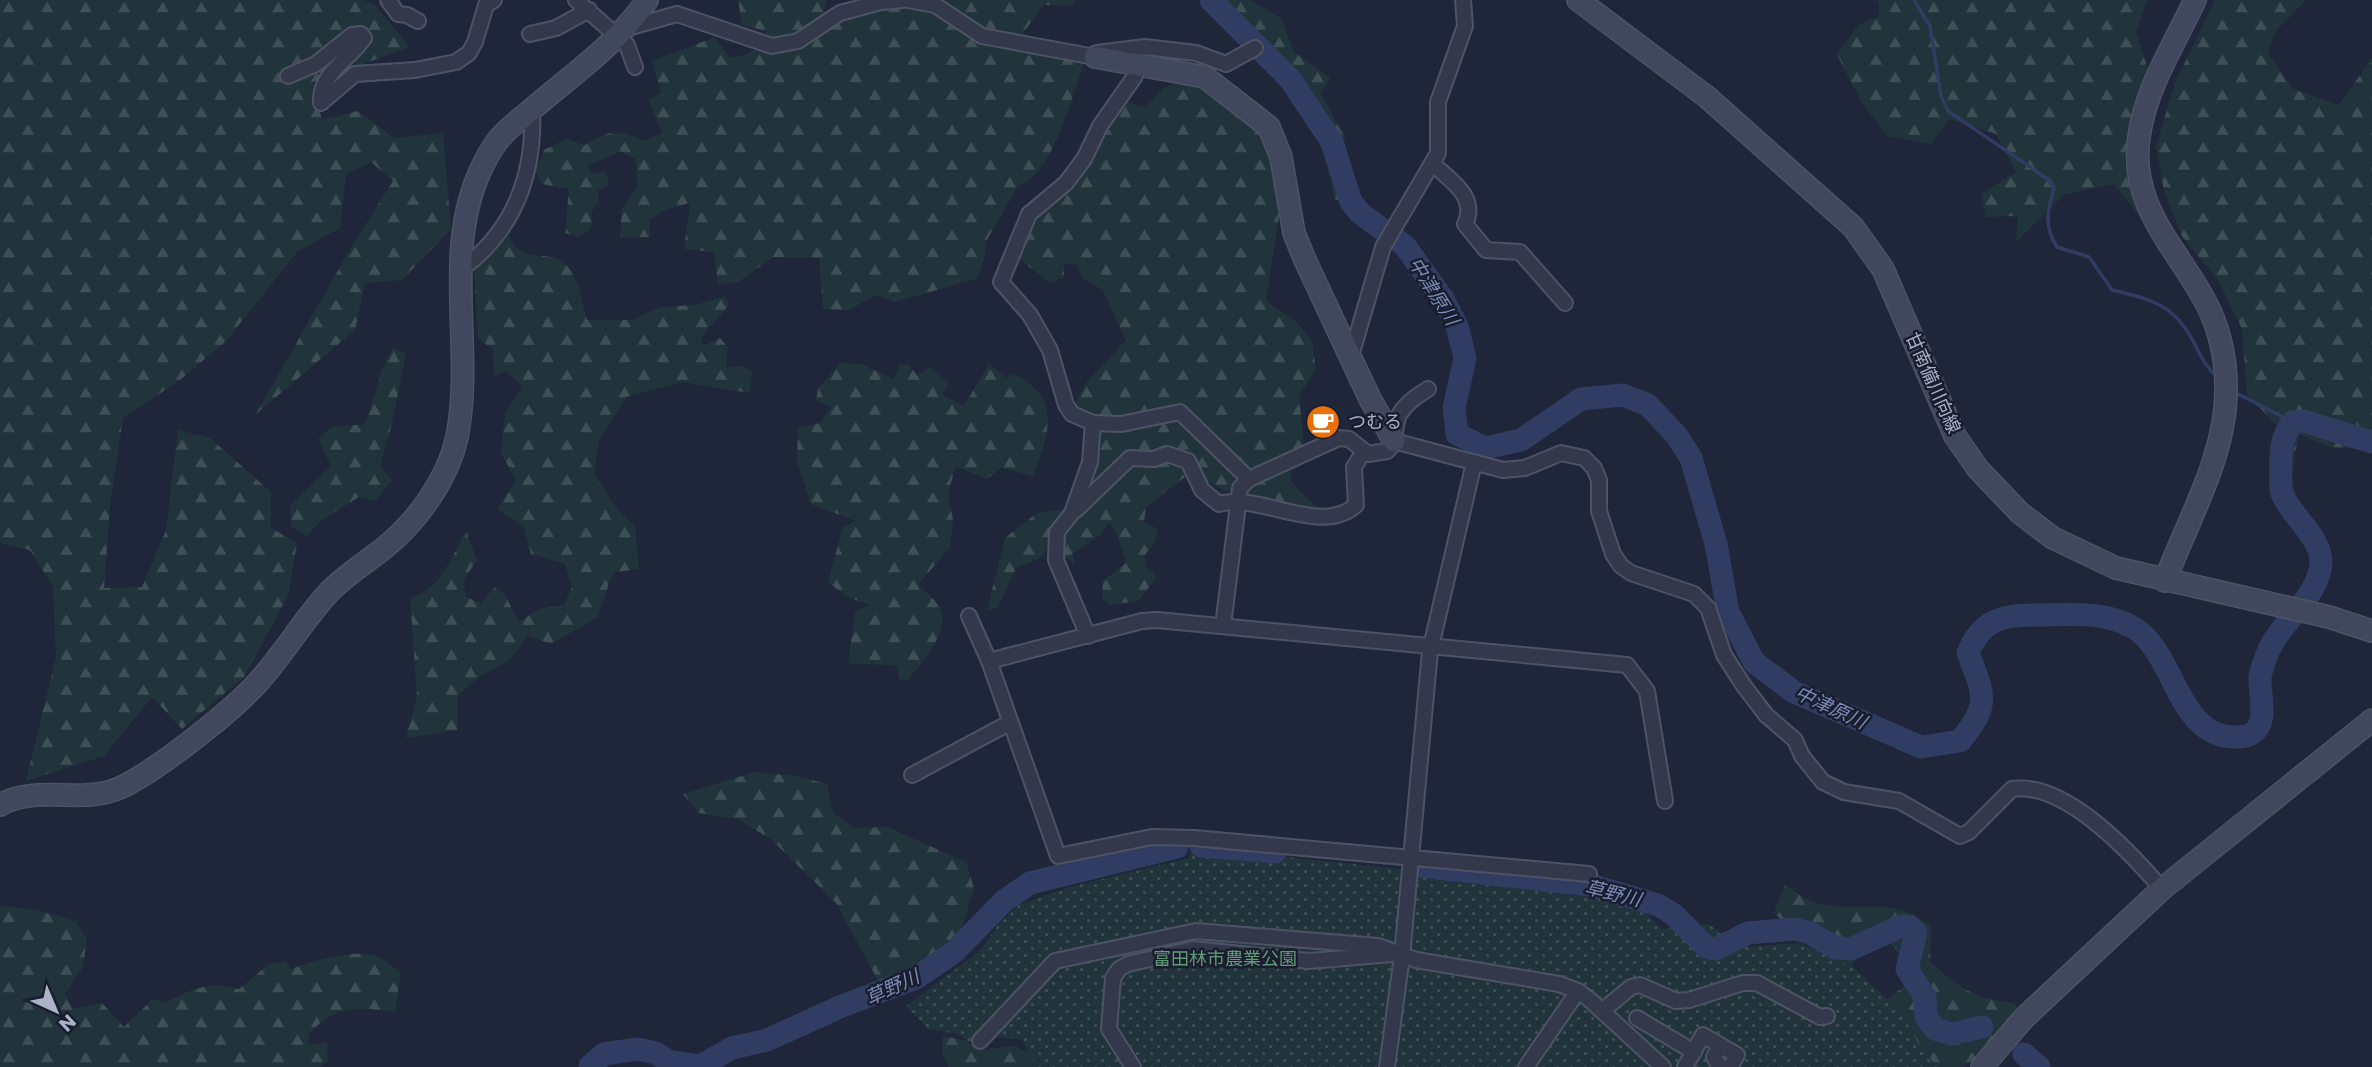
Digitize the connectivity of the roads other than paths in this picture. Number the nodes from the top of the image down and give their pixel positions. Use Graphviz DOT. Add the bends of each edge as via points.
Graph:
graph roads {
  1 [pos="388,0"];
  2 [pos="576,0"];
  3 [pos="647,0"];
  4 [pos="903,0"];
  5 [pos="908,0"];
  6 [pos="1463,0"];
  7 [pos="1578,0"];
  8 [pos="2195,0"];
  9 [pos="486,2"];
  10 [pos="589,10"];
  11 [pos="418,21"];
  12 [pos="621,32"];
  13 [pos="530,34"];
  14 [pos="1255,48"];
  15 [pos="1095,57"];
  16 [pos="1138,66"];
  17 [pos="635,67"];
  18 [pos="288,76"];
  19 [pos="532,110"];
  20 [pos="1434,165"];
  21 [pos="460,270"];
  22 [pos="1566,303"];
  23 [pos="1348,352"];
  24 [pos="1428,389"];
  25 [pos="1093,423"];
  26 [pos="1394,441"];
  27 [pos="1364,452"];
  28 [pos="1474,463"];
  29 [pos="1250,479"];
  30 [pos="1236,501"];
  31 [pos="1072,513"];
  32 [pos="2165,581"];
  33 [pos="969,616"];
  34 [pos="1223,626"];
  35 [pos="2372,631"];
  36 [pos="1088,636"];
  37 [pos="1431,646"];
  38 [pos="989,661"];
  39 [pos="2372,720"];
  40 [pos="1009,723"];
  41 [pos="912,775"];
  42 [pos="1665,801"];
  43 [pos="0,805"];
  44 [pos="1412,857"];
  45 [pos="1589,874"];
  46 [pos="2162,889"];
  47 [pos="1398,955"];
  48 [pos="1578,991"];
  49 [pos="1602,1011"];
  50 [pos="1827,1016"];
  51 [pos="1637,1018"];
  52 [pos="1673,1039"];
  53 [pos="980,1041"];
  54 [pos="1711,1060"];
  55 [pos="1660,1065"];
  56 [pos="1133,1067"];
  57 [pos="1387,1067"];
  58 [pos="1526,1067"];
  59 [pos="1685,1067"];
  60 [pos="1982,1067"];
  1 -- 11 [label="street" via="398,14"];
  2 -- 10 [label="street"];
  3 -- 12 [label="street"];
  4 -- 12 [label="street" via="840,13 798,41 772,46 677,14"];
  5 -- 15 [label="street" via="935,5 982,36"];
  6 -- 20 [label="street" via="1465,26 1438,102 1441,139"];
  7 -- 32 [label="street, 甘南備川向線" via="1713,103 1853,227 1883,269 1955,436 2007,500 2053,538 2084,555"];
  8 -- 32 [label="street" via="2149,98 2138,160 2140,185 2153,222 2206,302 2225,365 2226,404 2214,457"];
  9 -- 18 [label="street" via="475,42 456,62 355,74 321,103 334,67 358,48 364,38 361,34 352,35 316,64"];
  10 -- 12 [label="street"];
  10 -- 13 [label="street"];
  12 -- 17 [label="street"];
  12 -- 19 [label="street"];
  14 -- 15 [label="street" via="1226,64 1196,52 1145,47 1097,53"];
  15 -- 16 [label="street"];
  16 -- 23 [label="street" via="1205,77 1269,127 1281,157 1294,233"];
  16 -- 25 [label="street" via="1072,175 1029,214 1000,282 1030,315 1050,350 1066,405 1082,421"];
  19 -- 21 [label="street" via="503,131 480,173 463,231"];
  19 -- 21 [label="street" via="533,142 526,183 488,248"];
  20 -- 22 [label="street" via="1463,192 1470,214 1465,224 1477,241 1486,250 1520,252"];
  20 -- 23 [label="street" via="1383,247 1353,349"];
  21 -- 43 [label="street" via="457,436 446,470 415,516 328,594 247,694 143,775 108,794 30,795"];
  23 -- 26 [label="street"];
  24 -- 26 [label="street" via="1399,415"];
  25 -- 29 [label="street" via="1121,424 1180,412"];
  25 -- 31 [label="street" via="1090,462"];
  26 -- 27 [label="street" via="1379,454"];
  26 -- 28 [label="street"];
  27 -- 29 [label="street" via="1349,439 1339,438"];
  27 -- 30 [label="street" via="1354,467 1356,505 1350,512 1324,517"];
  28 -- 37 [label="street"];
  28 -- 46 [label="street" via="1515,471 1561,453 1584,458 1599,480 1599,511 1621,566 1702,600 1724,655 1744,686 1832,788 1899,801 1960,836 2012,789 2045,794 2095,823"];
  29 -- 30 [label="street" via="1240,488"];
  30 -- 31 [label="street" via="1219,504 1212,500 1182,456 1134,456"];
  30 -- 34 [label="street"];
  31 -- 36 [label="street" via="1057,533 1056,560"];
  32 -- 35 [label="street, 甘南備川向線"];
  33 -- 38 [label="street"];
  34 -- 36 [label="street" via="1142,621"];
  34 -- 37 [label="street"];
  36 -- 38 [label="street"];
  37 -- 42 [label="street" via="1627,665 1647,691"];
  37 -- 44 [label="street"];
  38 -- 40 [label="street"];
  39 -- 46 [label="street"];
  40 -- 41 [label="street"];
  40 -- 44 [label="street" via="1058,856 1152,838 1184,838"];
  44 -- 45 [label="street"];
  44 -- 47 [label="street"];
  46 -- 60 [label="street" via="2024,1018"];
  47 -- 48 [label="street"];
  47 -- 53 [label="street" via="1378,946 1196,931 1147,940 1055,961"];
  47 -- 56 [label="street" via="1308,961 1193,949 1128,964 1113,978 1109,1029"];
  47 -- 57 [label="street"];
  48 -- 49 [label="street"];
  48 -- 58 [label="street"];
  49 -- 50 [label="street" via="1640,985 1676,1001 1757,983 1820,1017"];
  49 -- 55 [label="street"];
  51 -- 52 [label="street"];
  52 -- 54 [label="street"];
  52 -- 55 [label="street"];
  54 -- 59 [label="street"];
}
